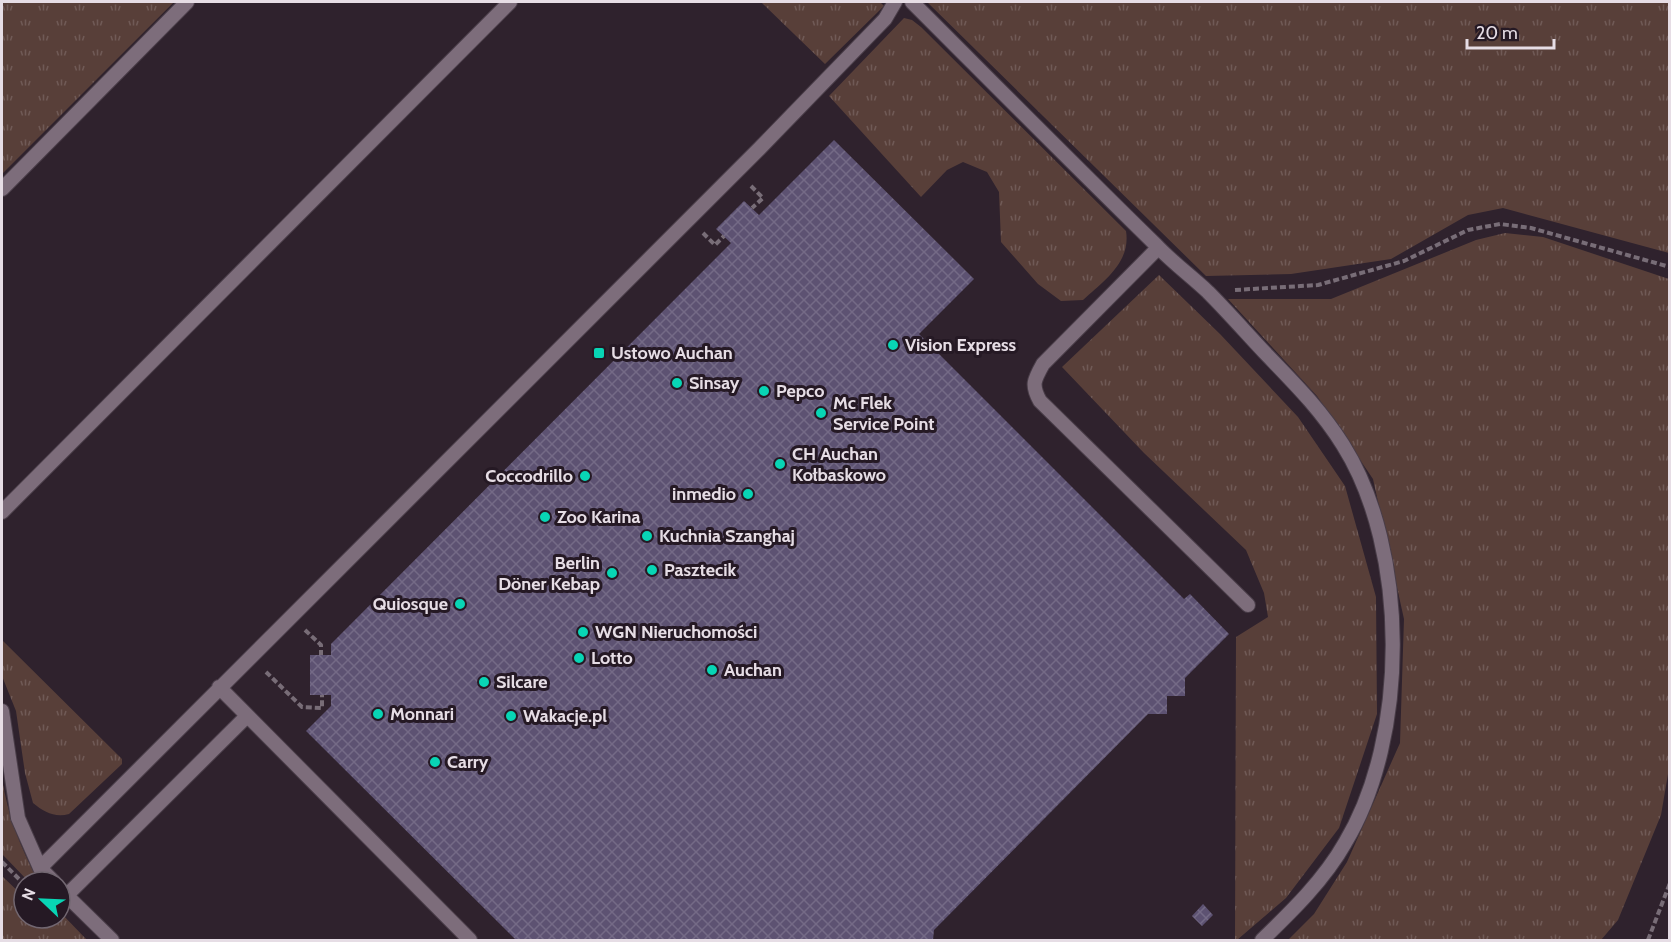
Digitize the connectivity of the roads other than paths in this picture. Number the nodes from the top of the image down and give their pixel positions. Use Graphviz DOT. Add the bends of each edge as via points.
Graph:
graph roads {
  1 [pos="187,2"];
  2 [pos="510,2"];
  3 [pos="895,2"];
  4 [pos="912,2"];
  5 [pos="2,189"];
  6 [pos="1158,248"];
  7 [pos="2,512"];
  8 [pos="1248,605"];
  9 [pos="219,687"];
  10 [pos="2,711"];
  11 [pos="248,716"];
  12 [pos="40,868"];
  13 [pos="72,882"];
  14 [pos="72,900"];
  15 [pos="112,940"];
  16 [pos="470,940"];
  17 [pos="1262,940"];
  1 -- 5 [label="lane"];
  2 -- 7 [label="lane"];
  3 -- 9 [label="lane" via="885,19 759,149"];
  4 -- 6 [label="lane"];
  6 -- 8 [label="lane" via="1043,364 1034,389 1040,401"];
  6 -- 17 [label="lane" via="1208,292 1312,400 1345,448 1360,479 1383,549 1392,611 1391,682 1378,766 1339,852 1320,879"];
  9 -- 11 [label="lane"];
  9 -- 12 [label="lane"];
  10 -- 12 [label="lane" via="18,818"];
  11 -- 13 [label="lane"];
  11 -- 16 [label="lane"];
  14 -- 15 [label="lane"];
}
